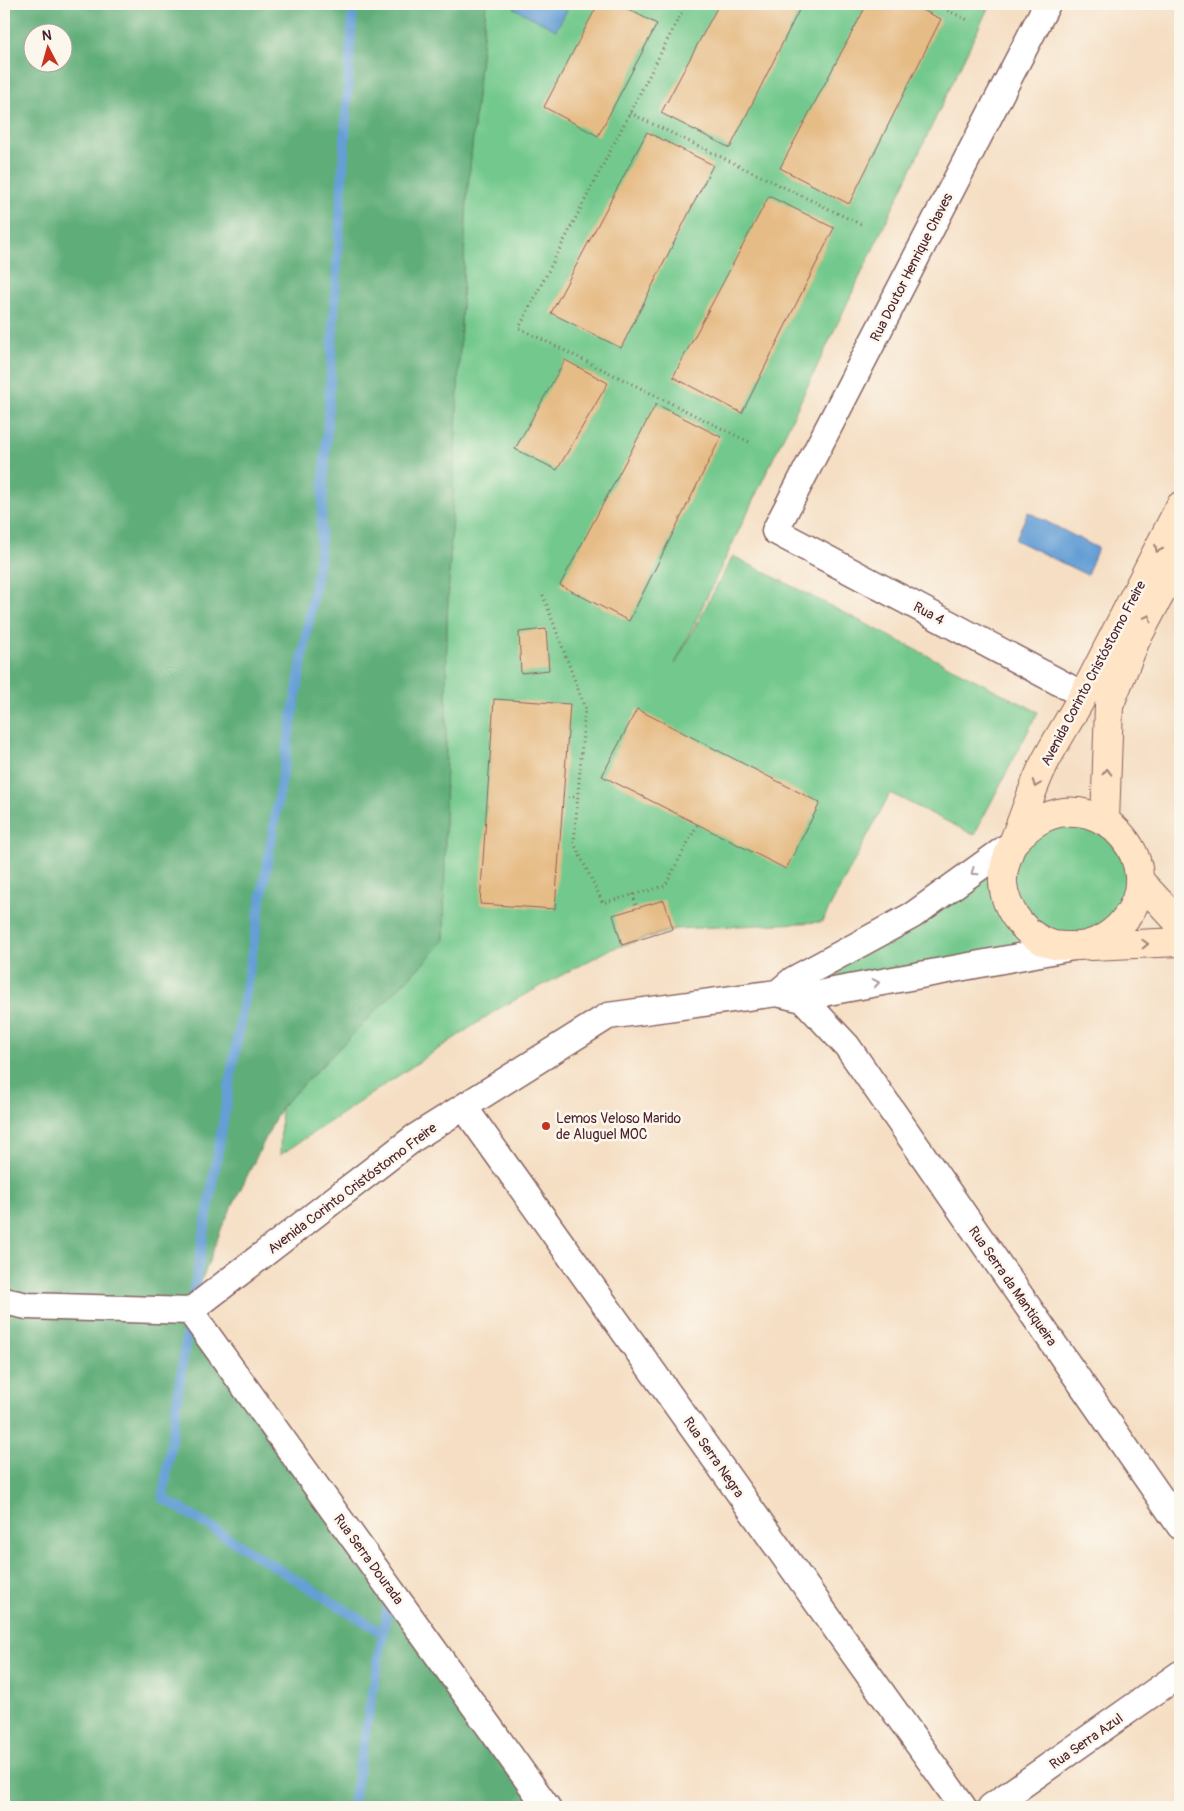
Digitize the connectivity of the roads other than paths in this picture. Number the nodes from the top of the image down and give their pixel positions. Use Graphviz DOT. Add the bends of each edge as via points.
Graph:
graph roads {
  1 [pos="1046,4"];
  2 [pos="1180,506"];
  3 [pos="775,530"];
  4 [pos="1180,557"];
  5 [pos="1084,695"];
  6 [pos="1105,821"];
  7 [pos="1013,843"];
  8 [pos="1139,880"];
  9 [pos="1180,924"];
  10 [pos="1180,942"];
  11 [pos="1076,947"];
  12 [pos="803,986"];
  13 [pos="464,1107"];
  14 [pos="4,1301"];
  15 [pos="190,1311"];
  16 [pos="1180,1526"];
  17 [pos="1180,1674"];
  18 [pos="547,1807"];
  19 [pos="963,1807"];
  20 [pos="991,1807"];
  1 -- 3 [label="street, Rua Doutor Henrique Chaves"];
  2 -- 5 [label="street, Avenida Corinto Cristóstomo Freire, one-way"];
  3 -- 5 [label="street, Rua 4"];
  6 -- 4 [label="street, Avenida Corinto Cristóstomo Freire, one-way" via="1109,706 1135,642"];
  5 -- 7 [label="street, Avenida Corinto Cristóstomo Freire, one-way" via="1044,764"];
  6 -- 7 [label="street, Avenida Corinto Cristóstomo Freire" via="1086,813 1065,812 1045,817 1027,828"];
  6 -- 8 [label="street, Avenida Corinto Cristóstomo Freire" via="1130,846 1137,862"];
  7 -- 11 [label="street, Avenida Corinto Cristóstomo Freire" via="1004,870 1007,904 1018,922 1034,936 1053,944"];
  7 -- 12 [label="street, Avenida Corinto Cristóstomo Freire, one-way" via="913,915"];
  8 -- 9 [label="street"];
  8 -- 11 [label="street, Avenida Corinto Cristóstomo Freire" via="1136,900 1112,933 1094,943"];
  11 -- 10 [label="street, one-way"];
  12 -- 11 [label="street, Avenida Corinto Cristóstomo Freire, one-way"];
  12 -- 13 [label="street, Avenida Corinto Cristóstomo Freire" via="608,1016"];
  12 -- 16 [label="street, Rua Serra da Mantiqueira"];
  13 -- 15 [label="street, Avenida Corinto Cristóstomo Freire" via="414,1138"];
  13 -- 19 [label="street, Rua Serra Negra"];
  14 -- 15 [label="street" via="27,1306"];
  15 -- 18 [label="street, Rua Serra Dourada"];
  17 -- 20 [label="street, Rua Serra Azul"];
}
